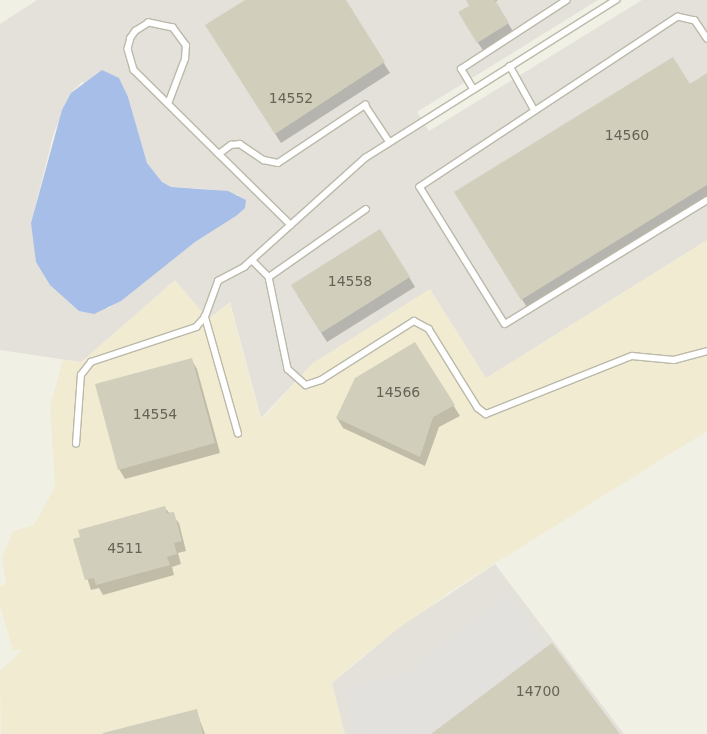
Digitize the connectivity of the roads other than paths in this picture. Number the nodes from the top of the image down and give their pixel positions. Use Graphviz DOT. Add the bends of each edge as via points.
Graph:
graph roads {
  1 [pos="567,0"];
  2 [pos="616,0"];
  3 [pos="707,40"];
  4 [pos="510,66"];
  5 [pos="473,89"];
  6 [pos="168,104"];
  7 [pos="536,111"];
  8 [pos="388,141"];
  9 [pos="218,154"];
  10 [pos="707,200"];
  11 [pos="366,209"];
  12 [pos="291,225"];
  13 [pos="252,260"];
  14 [pos="269,277"];
  15 [pos="205,317"];
  16 [pos="707,352"];
  17 [pos="238,434"];
  18 [pos="76,444"];
  1 -- 5 [label="lane" via="461,69"];
  2 -- 4 [label="lane"];
  3 -- 7 [label="lane" via="695,21 678,17"];
  4 -- 5 [label="lane"];
  4 -- 7 [label="lane"];
  5 -- 8 [label="lane"];
  6 -- 6 [label="lane" via="134,70 129,58 130,38 150,23 174,28 186,46 185,59"];
  6 -- 9 [label="lane"];
  7 -- 10 [label="lane" via="420,187 505,324"];
  8 -- 9 [label="lane" via="365,105 278,163 264,160 240,144 231,145"];
  8 -- 12 [label="lane" via="364,158"];
  9 -- 12 [label="lane"];
  11 -- 14 [label="lane"];
  12 -- 13 [label="lane"];
  13 -- 14 [label="lane"];
  13 -- 15 [label="lane" via="218,281"];
  14 -- 16 [label="lane" via="288,369 306,385 321,380 414,321 429,329 478,408 486,414 632,356 674,360"];
  15 -- 17 [label="lane"];
  15 -- 18 [label="lane" via="196,327 91,362 81,374"];
}
